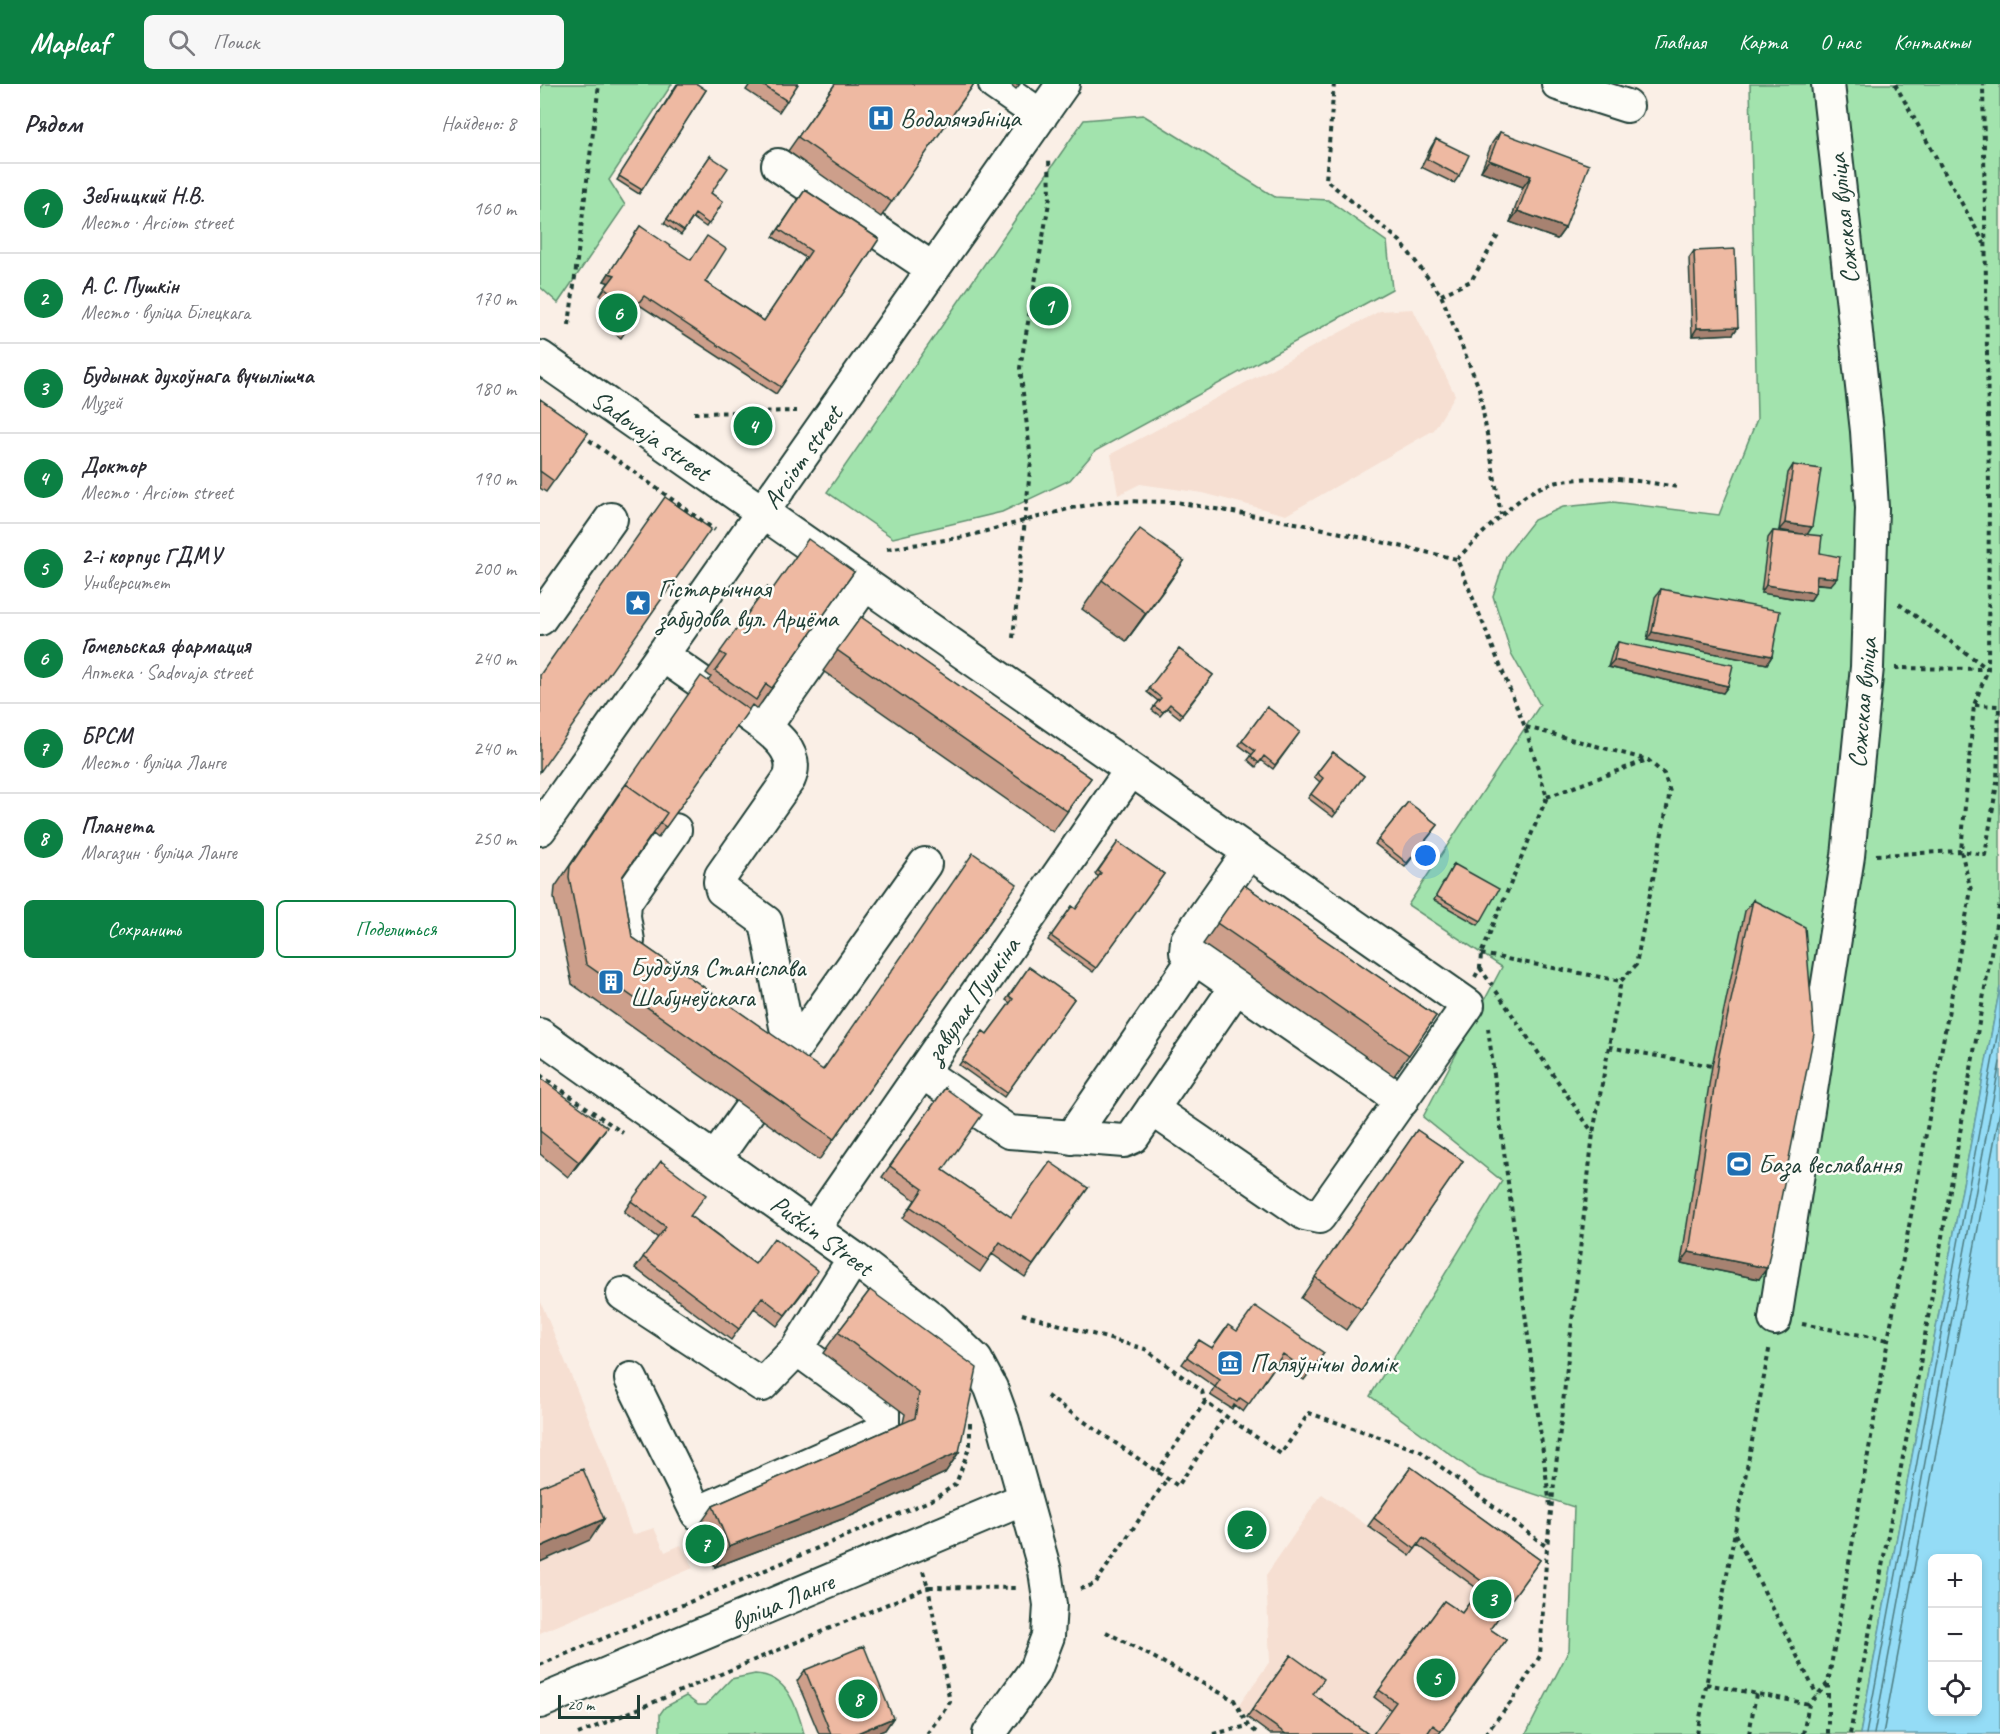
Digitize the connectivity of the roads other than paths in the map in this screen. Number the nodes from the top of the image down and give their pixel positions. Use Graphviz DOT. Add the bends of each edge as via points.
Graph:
graph roads {
  1 [pos="995,84"];
  2 [pos="1063,84"];
  3 [pos="1557,84"];
  4 [pos="1828,84"];
  5 [pos="1627,106"];
  6 [pos="1041,116"];
  7 [pos="778,165"];
  8 [pos="933,269"];
  9 [pos="540,357"];
  10 [pos="762,513"];
  11 [pos="611,519"];
  12 [pos="865,585"];
  13 [pos="540,619"];
  14 [pos="662,655"];
  15 [pos="705,685"];
  16 [pos="1131,770"];
  17 [pos="540,830"];
  18 [pos="675,830"];
  19 [pos="1249,852"];
  20 [pos="925,864"];
  21 [pos="1194,959"];
  22 [pos="648,963"];
  23 [pos="1236,987"];
  24 [pos="540,1035"];
  25 [pos="756,1040"];
  26 [pos="785,1061"];
  27 [pos="922,1072"];
  28 [pos="1402,1101"];
  29 [pos="1152,1109"];
  30 [pos="749,1111"];
  31 [pos="1071,1138"];
  32 [pos="715,1159"];
  33 [pos="813,1228"];
  34 [pos="854,1258"];
  35 [pos="623,1294"];
  36 [pos="1774,1319"];
  37 [pos="797,1349"];
  38 [pos="631,1379"];
  39 [pos="1024,1498"];
  40 [pos="540,1702"];
  41 [pos="989,1734"];
  1 -- 6 [label="street"];
  2 -- 6 [label="street, Arciom street"];
  3 -- 5 [label="street"];
  4 -- 36 [label="street, Сожская вуліца" via="1867,431 1872,508 1867,667 1848,856"];
  6 -- 8 [label="street, Arciom street"];
  7 -- 8 [label="street"];
  8 -- 10 [label="street, Arciom street"];
  9 -- 10 [label="street, Sadovaja street"];
  10 -- 12 [label="street"];
  10 -- 14 [label="street, Arciom street"];
  11 -- 13 [label="street"];
  12 -- 16 [label="street"];
  12 -- 26 [label="street" via="831,632 756,720 782,742 792,762 791,774 721,876 722,890 766,922"];
  14 -- 15 [label="street"];
  14 -- 17 [label="street, Arciom street"];
  16 -- 19 [label="street"];
  16 -- 27 [label="street, завулак Пушкіна"];
  18 -- 22 [label="street" via="624,906 630,947"];
  19 -- 21 [label="street" via="1187,940 1186,952"];
  19 -- 28 [label="street" via="1475,1003"];
  20 -- 26 [label="street"];
  21 -- 23 [label="street"];
  21 -- 31 [label="street"];
  23 -- 28 [label="street"];
  23 -- 29 [label="street"];
  24 -- 32 [label="street, Puškin Street"];
  25 -- 26 [label="street"];
  27 -- 31 [label="street" via="1009,1132"];
  27 -- 33 [label="street, завулак Пушкіна"];
  28 -- 29 [label="street" via="1322,1215 1315,1217 1305,1214"];
  29 -- 31 [label="street" via="1128,1140"];
  30 -- 32 [label="street"];
  32 -- 33 [label="street, Puškin Street"];
  33 -- 34 [label="street, Puškin Street"];
  34 -- 37 [label="street"];
  34 -- 39 [label="street, Puškin Street" via="934,1320 976,1360 991,1388"];
  35 -- 37 [label="street" via="762,1385"];
  37 -- 38 [label="street" via="883,1413 883,1431 697,1513"];
  39 -- 40 [label="street, вуліца Ланге"];
  39 -- 41 [label="street, Puškin Street" via="1048,1588 1048,1636 1035,1670"];
}
